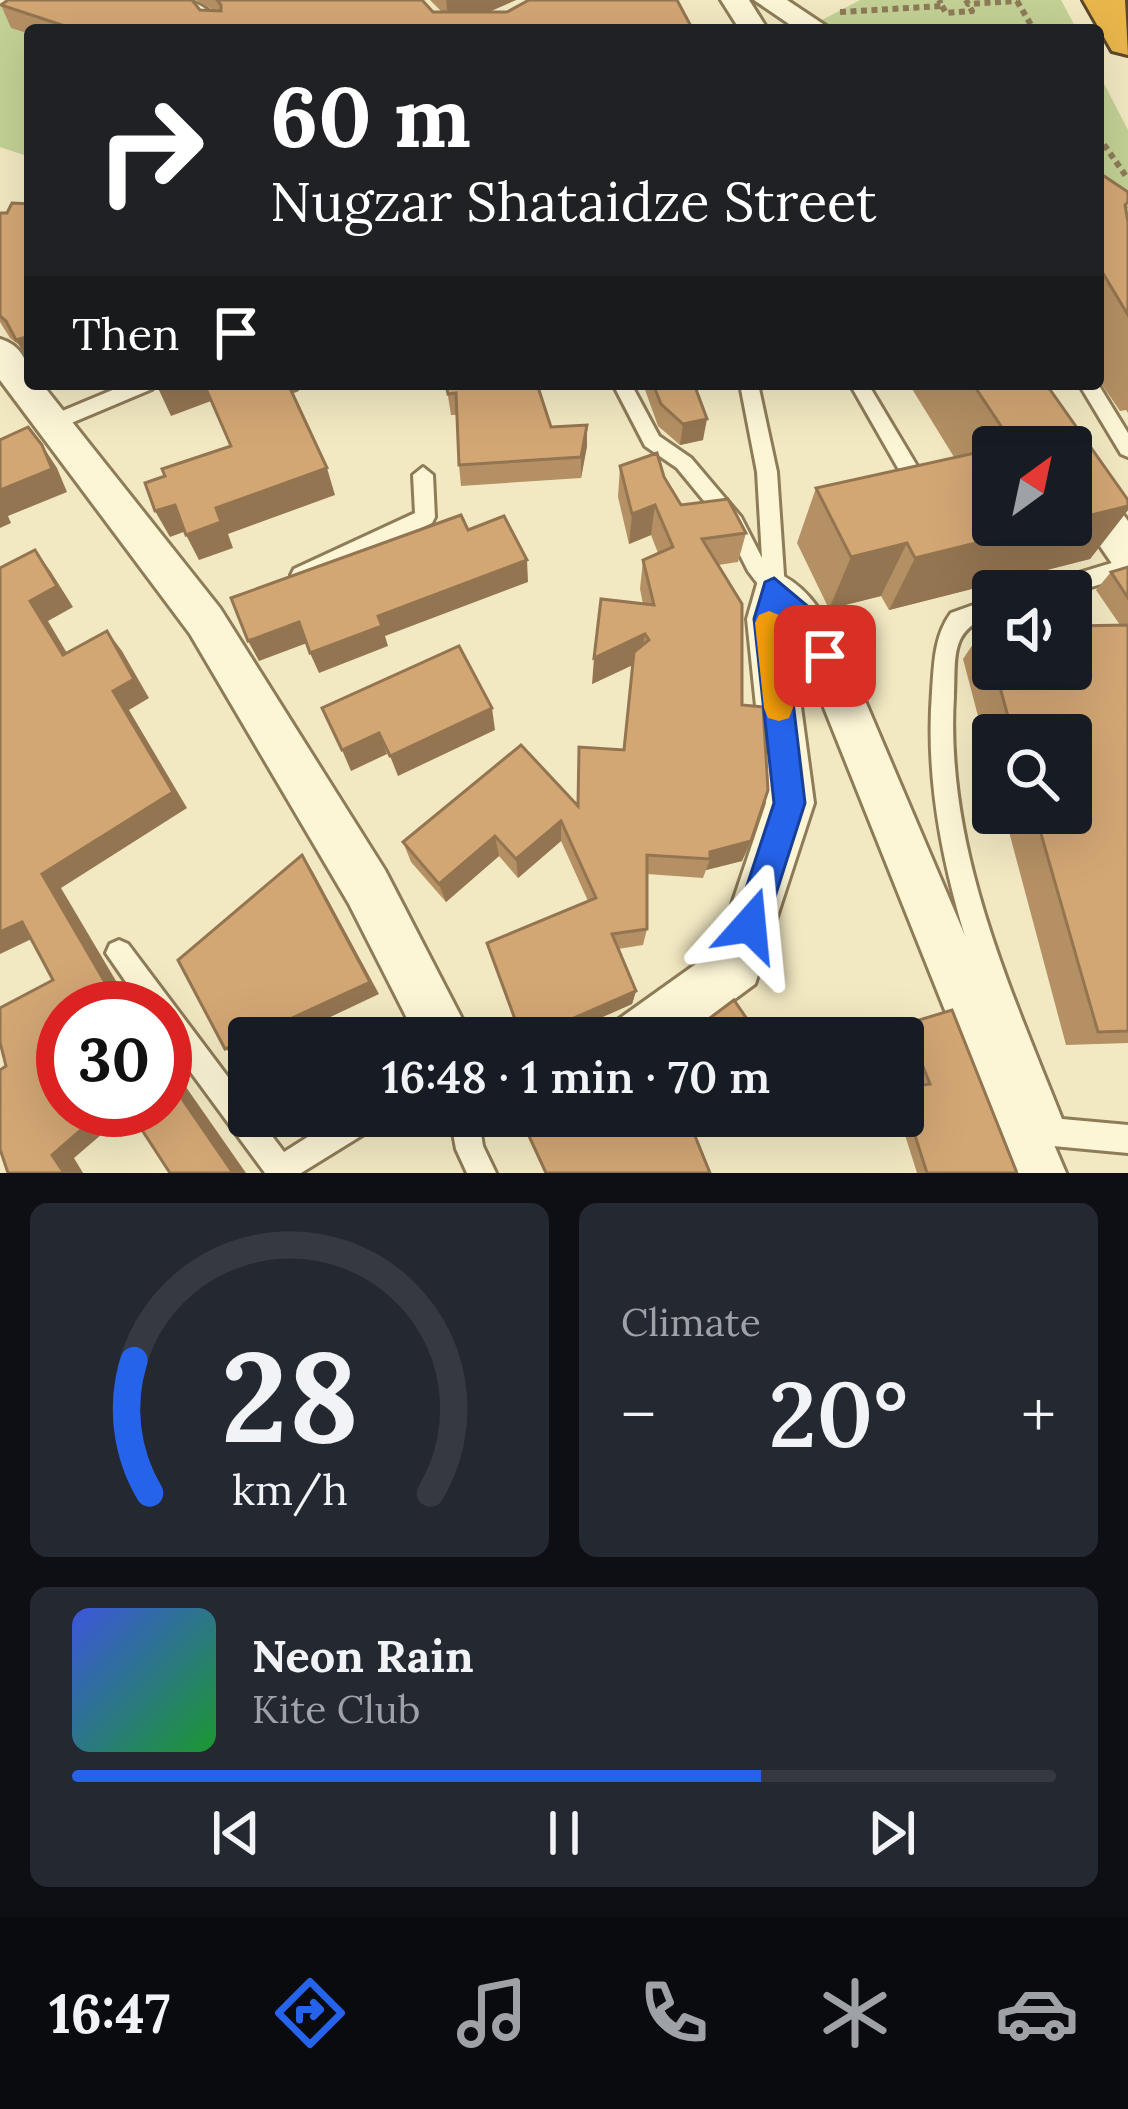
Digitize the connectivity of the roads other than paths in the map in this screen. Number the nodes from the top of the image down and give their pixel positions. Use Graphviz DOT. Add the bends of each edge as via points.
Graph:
graph roads {
  1 [pos="180,0"];
  2 [pos="1104,0"];
  3 [pos="779,7"];
  4 [pos="213,24"];
  5 [pos="808,24"];
  6 [pos="1128,42"];
  7 [pos="0,352"];
  8 [pos="132,390"];
  9 [pos="625,390"];
  10 [pos="750,390"];
  11 [pos="862,390"];
  12 [pos="1092,390"];
  13 [pos="33,434"];
  14 [pos="1128,449"];
  15 [pos="423,475"];
  16 [pos="922,492"];
  17 [pos="1092,502"];
  18 [pos="1128,553"];
  19 [pos="1128,567"];
  20 [pos="1092,578"];
  21 [pos="285,583"];
  22 [pos="774,590"];
  23 [pos="972,614"];
  24 [pos="119,953"];
  25 [pos="140,981"];
  26 [pos="434,1017"];
  27 [pos="667,1017"];
  28 [pos="192,1051"];
  29 [pos="228,1100"];
  30 [pos="256,1137"];
  31 [pos="333,1137"];
  32 [pos="468,1137"];
  33 [pos="1128,1139"];
  34 [pos="482,1173"];
  35 [pos="1038,1173"];
  1 -- 4 [label="lane"];
  2 -- 6 [label="highway"];
  3 -- 5 [label="street"];
  7 -- 13 [label="street"];
  8 -- 13 [label="lane"];
  9 -- 22 [label="lane" via="652,441 684,463 722,508"];
  10 -- 22 [label="lane" via="767,472"];
  11 -- 16 [label="lane"];
  12 -- 14 [label="lane"];
  13 -- 26 [label="street" via="215,616"];
  15 -- 21 [label="lane" via="425,517"];
  17 -- 18 [label="street"];
  19 -- 20 [label="lane"];
  22 -- 27 [label="street" via="768,619 790,803 737,966"];
  22 -- 35 [label="street" via="825,656"];
  23 -- 33 [label="lane" via="950,632 943,683 945,792 966,899 1053,1132"];
  24 -- 25 [label="lane"];
  28 -- 29 [label="lane"];
  30 -- 31 [label="lane" via="280,1170"];
  32 -- 34 [label="lane"];
}
